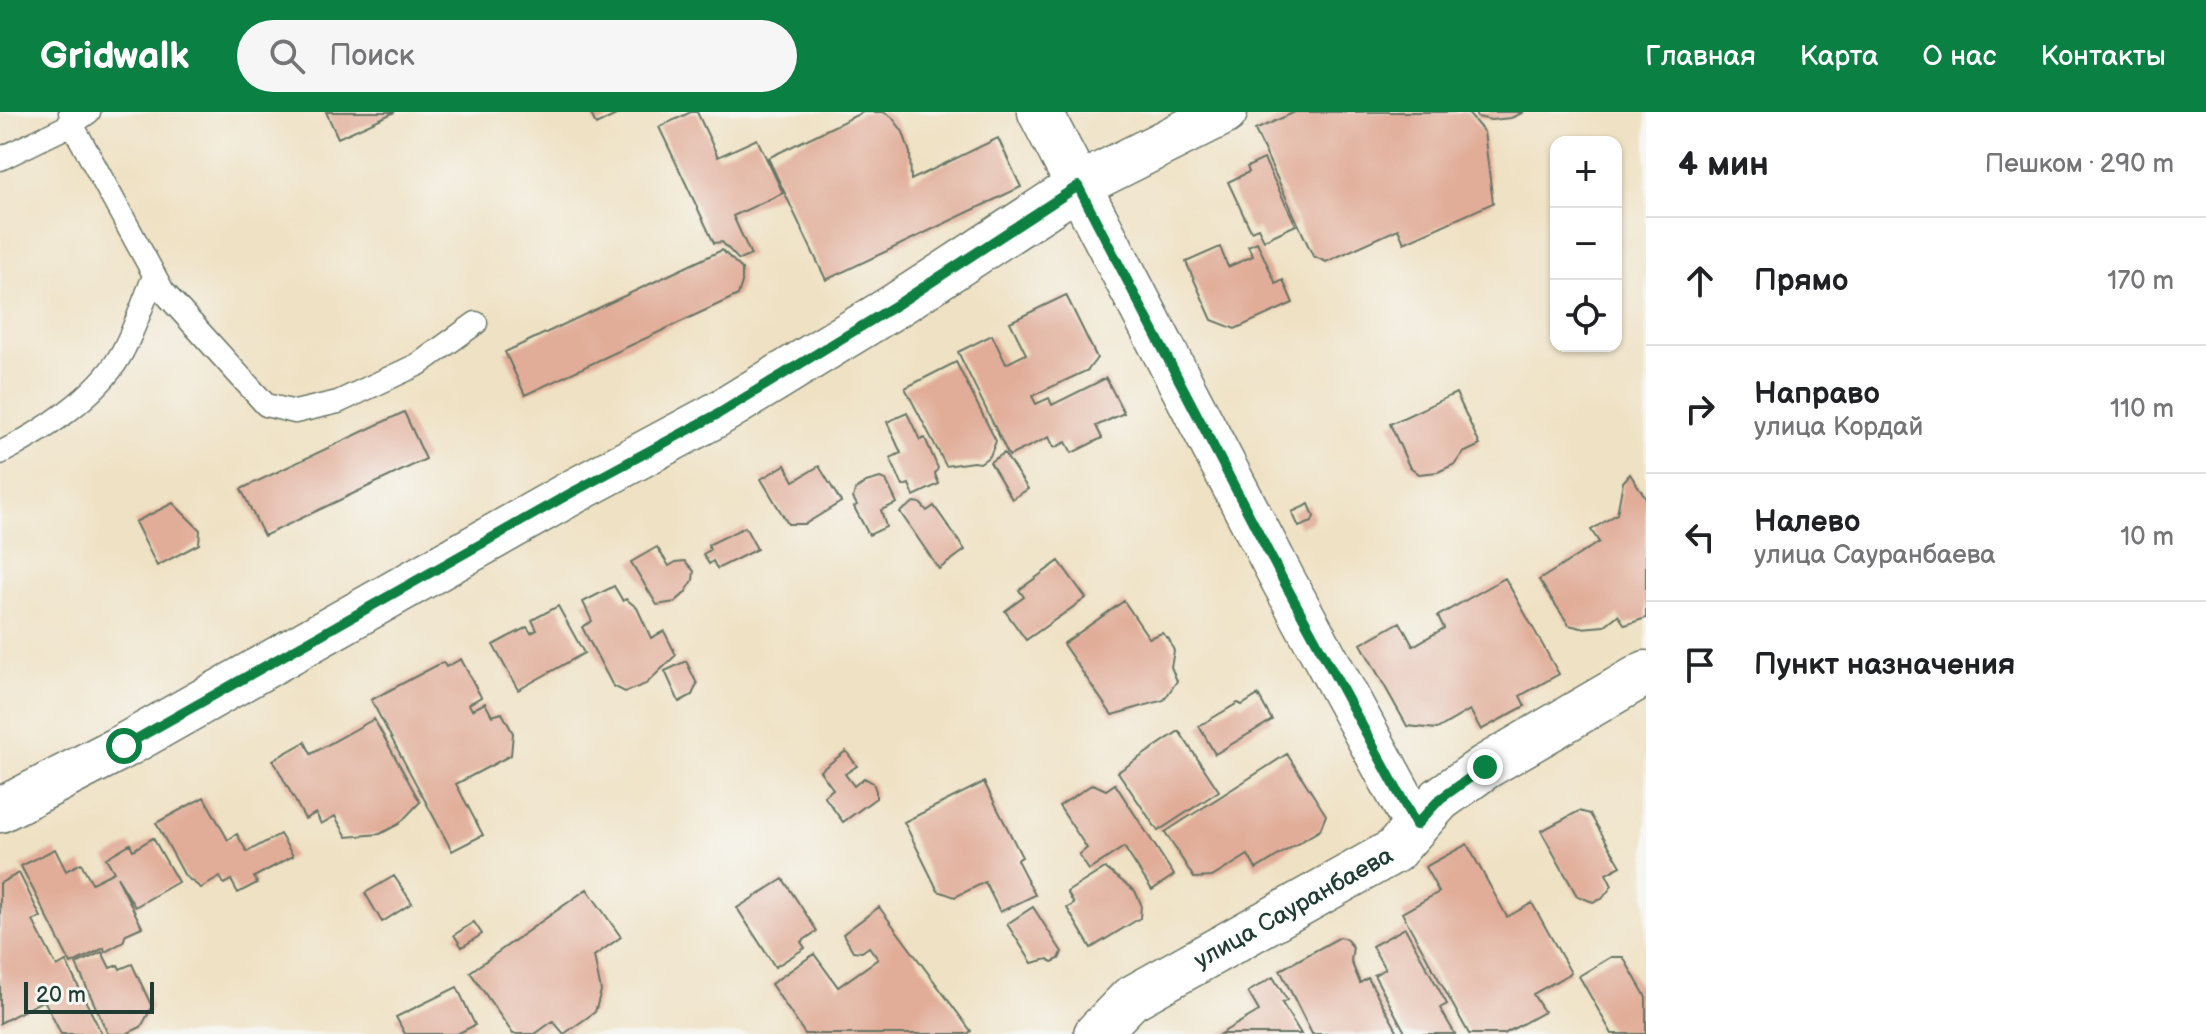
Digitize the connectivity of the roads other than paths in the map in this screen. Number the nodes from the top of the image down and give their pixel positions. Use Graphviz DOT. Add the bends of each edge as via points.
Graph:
graph roads {
  1 [pos="1040,112"];
  2 [pos="1225,112"];
  3 [pos="77,116"];
  4 [pos="0,159"];
  5 [pos="1078,186"];
  6 [pos="154,276"];
  7 [pos="476,323"];
  8 [pos="0,453"];
  9 [pos="1646,673"];
  10 [pos="0,810"];
  11 [pos="1416,825"];
  12 [pos="1096,1034"];
  1 -- 5 [label="street"];
  2 -- 5 [label="street"];
  3 -- 4 [label="lane"];
  3 -- 6 [label="lane"];
  5 -- 10 [label="street" via="718,414 138,739"];
  5 -- 11 [label="street"];
  6 -- 7 [label="lane" via="266,405 295,412 338,402 419,364"];
  6 -- 8 [label="lane" via="119,358 79,404"];
  9 -- 11 [label="street, улица Сауранбаева" via="1485,767 1440,799"];
  11 -- 12 [label="street, улица Сауранбаева" via="1394,851 1130,999"];
}
